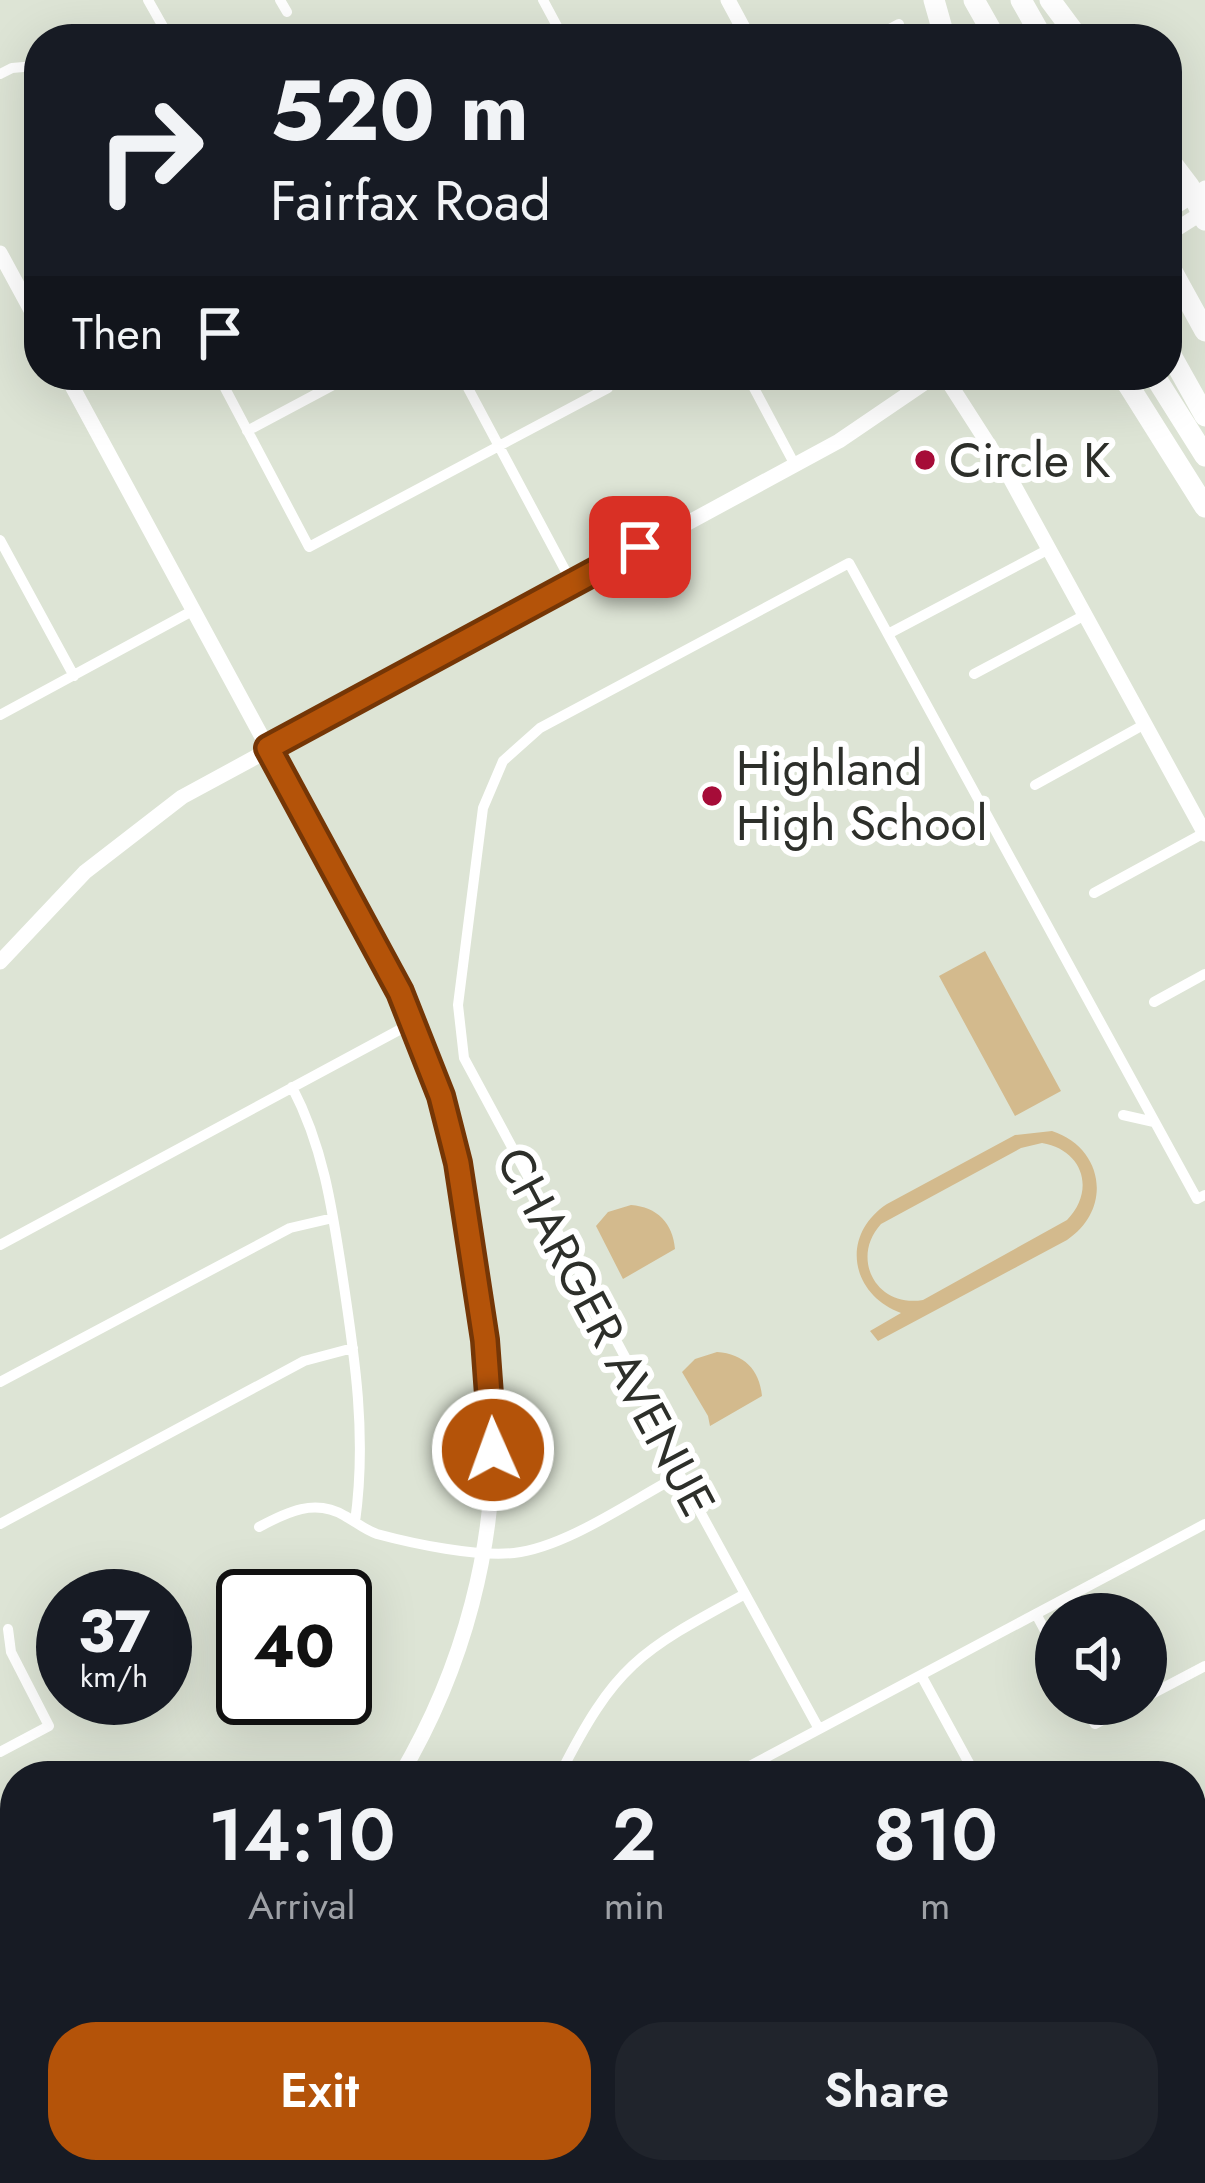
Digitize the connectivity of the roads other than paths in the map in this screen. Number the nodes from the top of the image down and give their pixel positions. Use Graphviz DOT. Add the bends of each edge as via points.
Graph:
graph roads {
  1 [pos="280,0"];
  2 [pos="287,12"];
  3 [pos="1182,177"];
  4 [pos="1202,206"];
  5 [pos="0,253"];
  6 [pos="1182,289"];
  7 [pos="24,297"];
  8 [pos="1205,331"];
  9 [pos="1182,375"];
  10 [pos="76,390"];
  11 [pos="226,390"];
  12 [pos="324,390"];
  13 [pos="469,390"];
  14 [pos="604,390"];
  15 [pos="755,390"];
  16 [pos="918,390"];
  17 [pos="951,390"];
  18 [pos="1131,390"];
  19 [pos="1163,390"];
  20 [pos="1205,416"];
  21 [pos="248,430"];
  22 [pos="499,446"];
  23 [pos="1205,456"];
  24 [pos="796,465"];
  25 [pos="1205,507"];
  26 [pos="0,540"];
  27 [pos="1049,549"];
  28 [pos="572,584"];
  29 [pos="194,610"];
  30 [pos="1085,615"];
  31 [pos="888,634"];
  32 [pos="974,674"];
  33 [pos="74,676"];
  34 [pos="0,716"];
  35 [pos="1145,724"];
  36 [pos="268,748"];
  37 [pos="1035,784"];
  38 [pos="1205,834"];
  39 [pos="1094,893"];
  40 [pos="0,962"];
  41 [pos="1205,974"];
  42 [pos="1154,1002"];
  43 [pos="414,1022"];
  44 [pos="292,1087"];
  45 [pos="1123,1115"];
  46 [pos="1155,1123"];
  47 [pos="1201,1197"];
  48 [pos="333,1219"];
  49 [pos="0,1245"];
  50 [pos="353,1348"];
  51 [pos="0,1382"];
  52 [pos="680,1475"];
  53 [pos="355,1522"];
  54 [pos="0,1524"];
  55 [pos="1205,1524"];
  56 [pos="259,1527"];
  57 [pos="483,1553"];
  58 [pos="1075,1593"];
  59 [pos="745,1594"];
  60 [pos="1035,1615"];
  61 [pos="8,1629"];
  62 [pos="1205,1666"];
  63 [pos="921,1675"];
  64 [pos="1167,1686"];
  65 [pos="819,1729"];
  66 [pos="0,1752"];
  67 [pos="408,1761"];
  68 [pos="567,1761"];
  69 [pos="759,1761"];
  70 [pos="968,1761"];
  1 -- 2 [label="street"];
  3 -- 4 [label="highway"];
  5 -- 7 [label="main road"];
  6 -- 8 [label="highway"];
  9 -- 20 [label="highway"];
  10 -- 29 [label="main road"];
  11 -- 21 [label="street"];
  12 -- 21 [label="street"];
  13 -- 22 [label="street"];
  14 -- 22 [label="street"];
  15 -- 24 [label="street"];
  16 -- 24 [label="main road"];
  17 -- 27 [label="main road"];
  18 -- 25 [label="highway"];
  19 -- 23 [label="highway"];
  21 -- 22 [label="street" via="309,547"];
  22 -- 28 [label="street"];
  24 -- 28 [label="main road"];
  26 -- 33 [label="street"];
  27 -- 30 [label="main road"];
  27 -- 31 [label="street"];
  28 -- 36 [label="main road"];
  29 -- 33 [label="street"];
  29 -- 36 [label="main road"];
  30 -- 32 [label="street"];
  30 -- 35 [label="main road"];
  31 -- 46 [label="street"];
  31 -- 52 [label="street, CHARGER AVENUE" via="849,563 543,726 503,761 483,808 459,1039 471,1076 659,1420"];
  33 -- 34 [label="street"];
  35 -- 37 [label="street"];
  35 -- 38 [label="main road"];
  36 -- 40 [label="main road" via="117,844"];
  36 -- 43 [label="main road"];
  38 -- 39 [label="street"];
  41 -- 42 [label="street"];
  43 -- 44 [label="street"];
  43 -- 57 [label="main road" via="450,1129 485,1340 493,1450"];
  44 -- 48 [label="street" via="320,1151"];
  44 -- 49 [label="street"];
  45 -- 46 [label="street"];
  46 -- 47 [label="street"];
  48 -- 50 [label="street"];
  48 -- 51 [label="street" via="290,1228"];
  50 -- 53 [label="street" via="362,1424"];
  50 -- 54 [label="street" via="304,1360"];
  52 -- 57 [label="street" via="552,1543"];
  52 -- 59 [label="street, CHARGER AVENUE"];
  53 -- 56 [label="street" via="307,1507"];
  53 -- 57 [label="street" via="378,1534"];
  55 -- 58 [label="street"];
  57 -- 67 [label="main road" via="457,1656"];
  59 -- 65 [label="street, CHARGER AVENUE"];
  59 -- 68 [label="street" via="631,1664 601,1698"];
  60 -- 63 [label="street"];
  61 -- 66 [label="street" via="11,1652 49,1726"];
  62 -- 64 [label="street"];
  63 -- 65 [label="street"];
  63 -- 70 [label="street"];
  65 -- 69 [label="street"];
}
